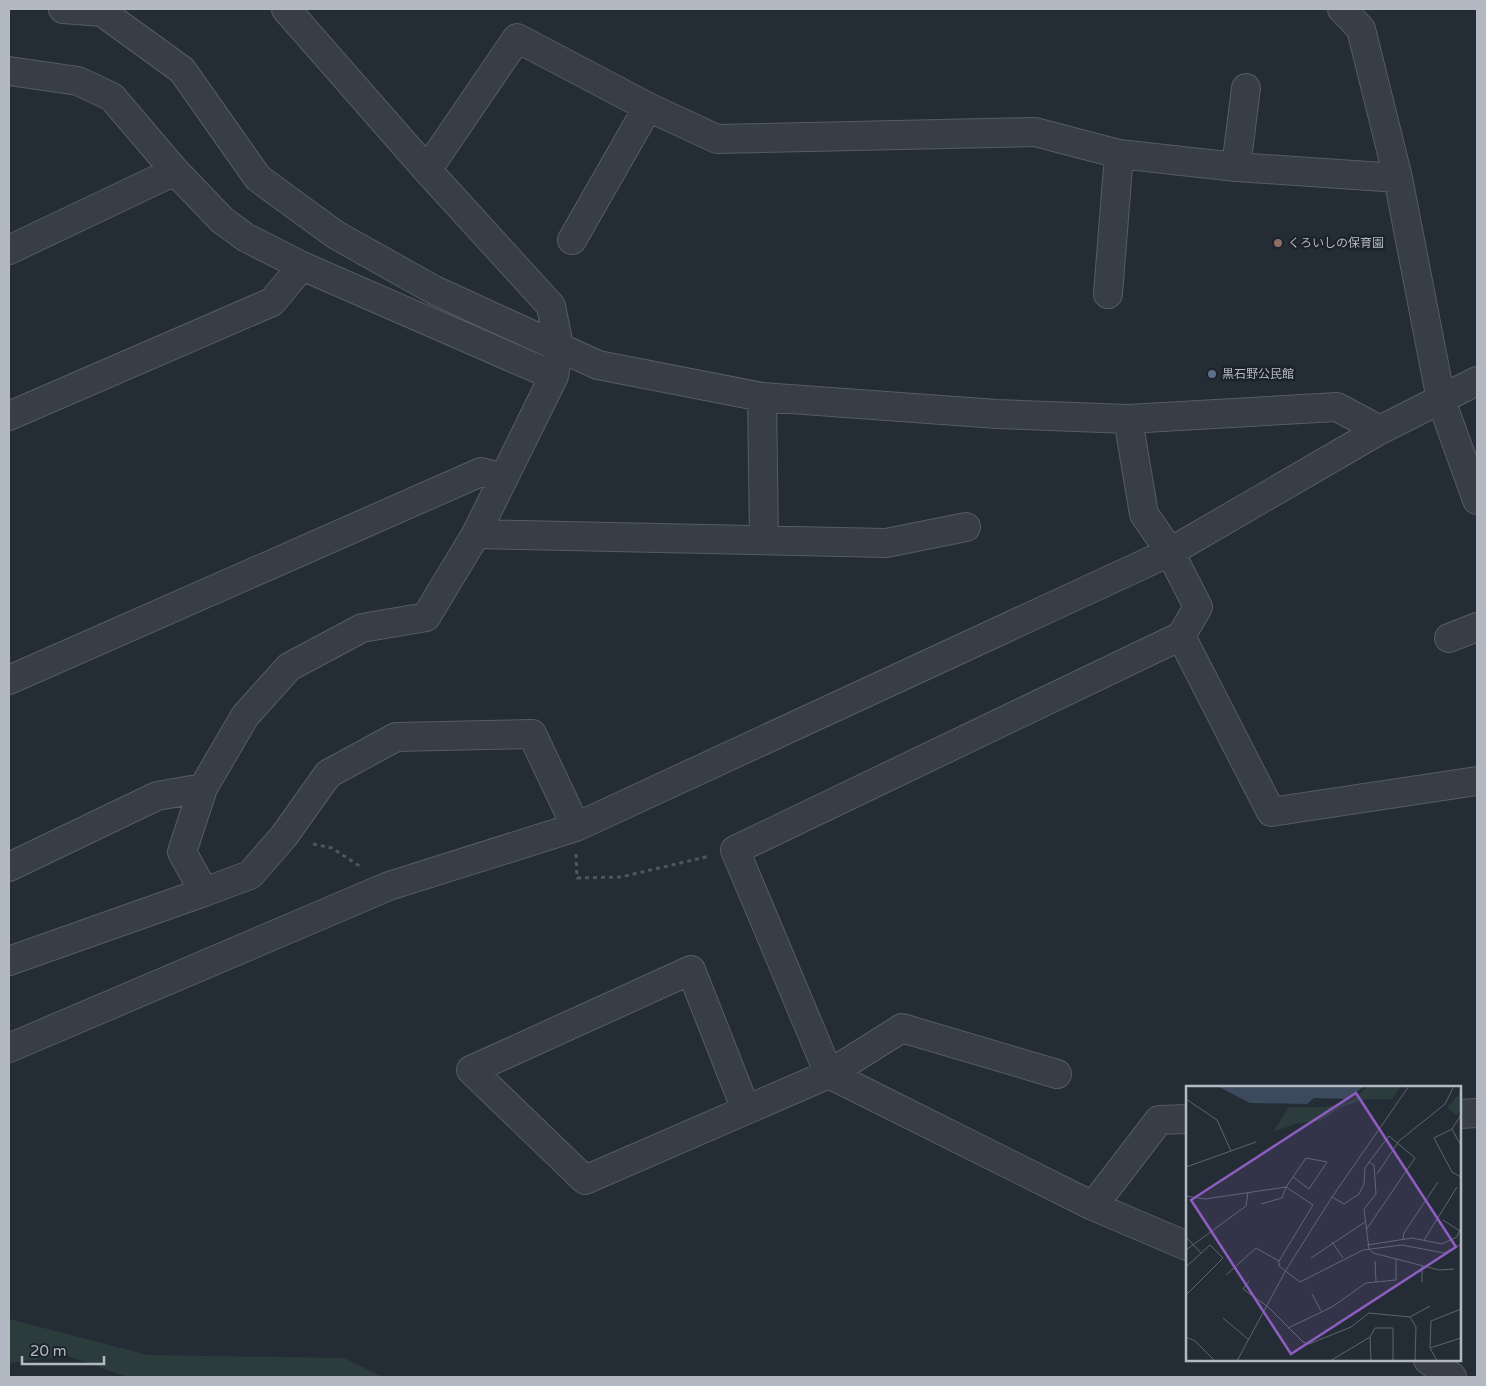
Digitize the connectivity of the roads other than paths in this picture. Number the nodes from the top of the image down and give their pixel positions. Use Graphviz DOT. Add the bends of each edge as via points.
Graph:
graph roads {
  1 [pos="63,9"];
  2 [pos="1342,9"];
  3 [pos="295,12"];
  4 [pos="9,71"];
  5 [pos="1246,88"];
  6 [pos="648,107"];
  7 [pos="1118,154"];
  8 [pos="1236,167"];
  9 [pos="427,170"];
  10 [pos="175,172"];
  11 [pos="1398,178"];
  12 [pos="572,240"];
  13 [pos="9,250"];
  14 [pos="302,266"];
  15 [pos="1108,294"];
  16 [pos="559,346"];
  17 [pos="554,376"];
  18 [pos="1477,381"];
  19 [pos="762,397"];
  20 [pos="1441,400"];
  21 [pos="9,416"];
  22 [pos="1128,419"];
  23 [pos="1380,430"];
  24 [pos="503,478"];
  25 [pos="1477,500"];
  26 [pos="966,527"];
  27 [pos="476,534"];
  28 [pos="764,540"];
  29 [pos="1170,552"];
  30 [pos="1477,627"];
  31 [pos="1181,636"];
  32 [pos="1449,638"];
  33 [pos="9,680"];
  34 [pos="1477,781"];
  35 [pos="202,788"];
  36 [pos="576,827"];
  37 [pos="9,867"];
  38 [pos="204,892"];
  39 [pos="9,961"];
  40 [pos="9,1048"];
  41 [pos="829,1074"];
  42 [pos="1057,1074"];
  43 [pos="746,1110"];
  44 [pos="1477,1113"];
  45 [pos="1461,1114"];
  46 [pos="1186,1119"];
  47 [pos="1093,1206"];
  48 [pos="1186,1246"];
  49 [pos="1429,1361"];
  50 [pos="1452,1377"];
  1 -- 16 [label="street" via="102,12 182,70 258,178 336,235 434,290"];
  2 -- 11 [label="street" via="1361,29"];
  3 -- 9 [label="street"];
  4 -- 10 [label="street" via="78,81 112,97"];
  5 -- 8 [label="street"];
  6 -- 7 [label="street" via="717,140 1035,132"];
  6 -- 9 [label="street" via="517,38"];
  6 -- 12 [label="street"];
  7 -- 8 [label="street"];
  7 -- 15 [label="street"];
  8 -- 11 [label="street"];
  9 -- 16 [label="street" via="551,306"];
  10 -- 13 [label="street"];
  10 -- 14 [label="street" via="222,220"];
  11 -- 20 [label="street"];
  14 -- 17 [label="street"];
  14 -- 21 [label="street" via="272,302"];
  16 -- 17 [label="street"];
  16 -- 19 [label="street" via="598,365"];
  17 -- 24 [label="street"];
  18 -- 20 [label="street"];
  19 -- 22 [label="street" via="997,414"];
  19 -- 28 [label="street"];
  20 -- 23 [label="street"];
  20 -- 25 [label="street"];
  22 -- 23 [label="street" via="1337,407"];
  22 -- 29 [label="street" via="1144,514"];
  23 -- 29 [label="street"];
  24 -- 27 [label="street"];
  24 -- 33 [label="street" via="481,472"];
  26 -- 28 [label="street" via="886,543"];
  27 -- 28 [label="street"];
  27 -- 35 [label="street" via="426,617 362,628 289,667 245,716"];
  29 -- 31 [label="street" via="1198,606"];
  29 -- 36 [label="street"];
  30 -- 32 [label="street"];
  31 -- 34 [label="street" via="1270,812"];
  31 -- 41 [label="street" via="735,850"];
  35 -- 37 [label="street" via="157,796"];
  35 -- 38 [label="street" via="182,852"];
  36 -- 38 [label="street" via="532,734 396,737 328,774 284,836 250,875"];
  36 -- 40 [label="street" via="389,886"];
  38 -- 39 [label="street"];
  41 -- 42 [label="street" via="902,1028"];
  41 -- 43 [label="street"];
  41 -- 47 [label="street"];
  43 -- 43 [label="street" via="585,1180 471,1070 690,970"];
  44 -- 45 [label="street"];
  46 -- 47 [label="street" via="1159,1120"];
  47 -- 48 [label="street"];
  49 -- 50 [label="street"];
}
